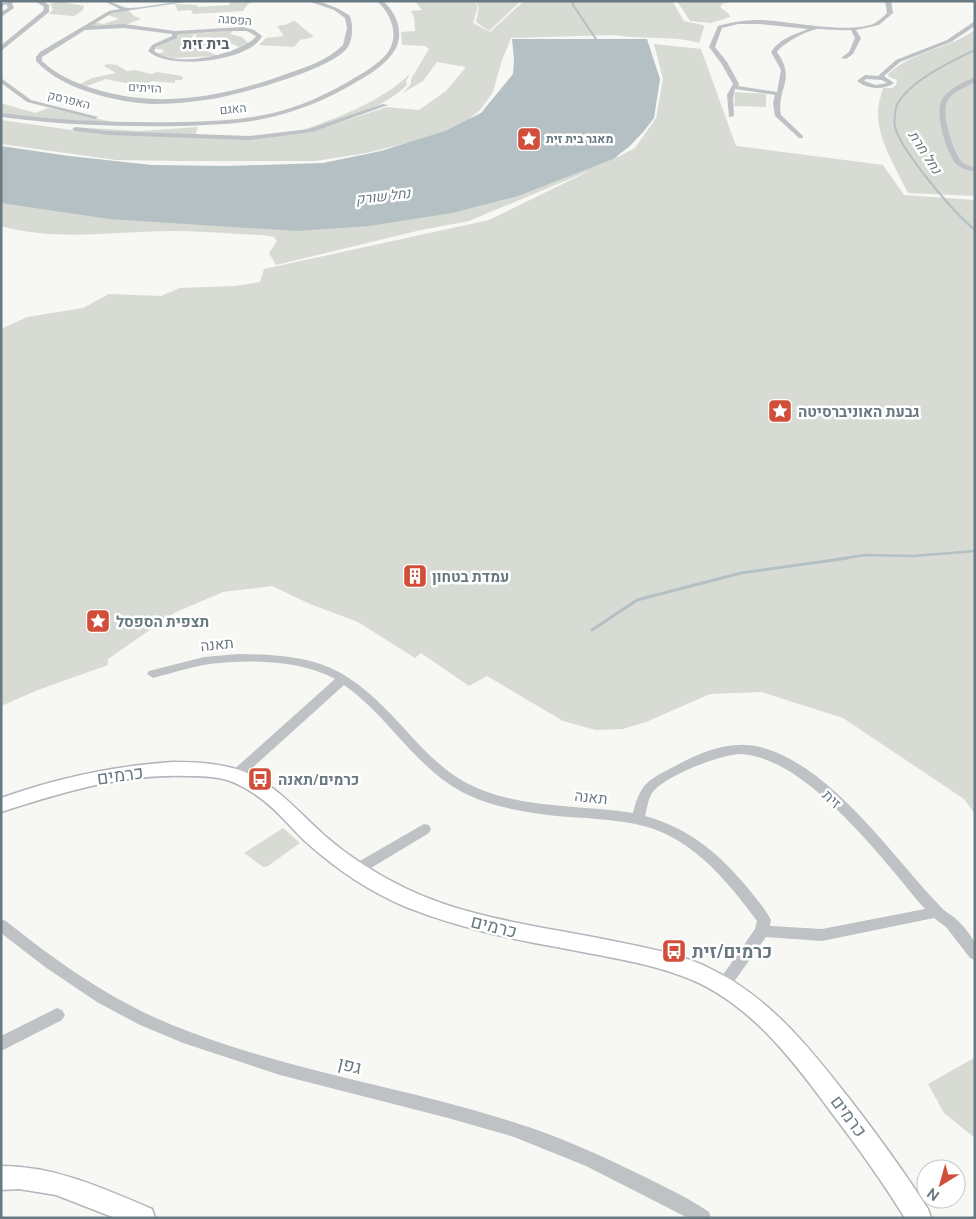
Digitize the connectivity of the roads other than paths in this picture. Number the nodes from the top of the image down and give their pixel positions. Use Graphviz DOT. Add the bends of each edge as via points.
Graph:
graph roads {
  1 [pos="8,1"];
  2 [pos="37,1"];
  3 [pos="190,1"];
  4 [pos="310,1"];
  5 [pos="379,1"];
  6 [pos="888,1"];
  7 [pos="1,2"];
  8 [pos="108,2"];
  9 [pos="126,9"];
  10 [pos="111,12"];
  11 [pos="1,15"];
  12 [pos="975,23"];
  13 [pos="83,28"];
  14 [pos="814,28"];
  15 [pos="852,28"];
  16 [pos="175,33"];
  17 [pos="1,49"];
  18 [pos="844,58"];
  19 [pos="880,77"];
  20 [pos="975,79"];
  21 [pos="1,80"];
  22 [pos="733,87"];
  23 [pos="780,94"];
  24 [pos="385,105"];
  25 [pos="1,115"];
  26 [pos="732,116"];
  27 [pos="29,119"];
  28 [pos="138,124"];
  29 [pos="801,137"];
  30 [pos="975,170"];
  31 [pos="153,674"];
  32 [pos="343,679"];
  33 [pos="235,776"];
  34 [pos="1,805"];
  35 [pos="638,819"];
  36 [pos="424,829"];
  37 [pos="356,870"];
  38 [pos="936,912"];
  39 [pos="1,926"];
  40 [pos="762,931"];
  41 [pos="975,954"];
  42 [pos="723,986"];
  43 [pos="57,1015"];
  44 [pos="1,1044"];
  45 [pos="1,1178"];
  46 [pos="143,1218"];
  47 [pos="703,1218"];
  48 [pos="919,1218"];
  1 -- 7 [label="street"];
  1 -- 11 [label="street" via="11,8"];
  2 -- 17 [label="street" via="47,6 46,12"];
  3 -- 9 [label="street, הזיתים"];
  4 -- 13 [label="street, הזיתים" via="336,9 349,18 348,43 343,49 279,79 200,98 153,101 116,97 69,82 40,62 38,57 42,53"];
  5 -- 28 [label="street, האגם" via="393,16 396,38 393,49 367,73 339,89 297,108 264,117 221,122"];
  6 -- 15 [label="street" via="890,13 887,19"];
  8 -- 9 [label="street"];
  8 -- 10 [label="street"];
  9 -- 10 [label="street, הזיתים"];
  10 -- 13 [label="street, הזיתים"];
  12 -- 19 [label="street" via="956,38 896,62"];
  13 -- 16 [label="street, הפסגה" via="124,26"];
  14 -- 15 [label="street"];
  14 -- 22 [label="street" via="751,22 735,22 720,27 712,47 736,84"];
  14 -- 23 [label="street" via="776,48 774,52 785,79"];
  15 -- 18 [label="street" via="858,38 851,53"];
  16 -- 16 [label="street, הפסגה" via="174,37 152,47 152,53 169,60 215,58 237,51 257,41 259,36 240,29"];
  20 -- 30 [label="street" via="948,96 942,103 942,115 958,162"];
  21 -- 28 [label="street, האפרסק" via="20,96 42,105"];
  22 -- 23 [label="street"];
  22 -- 26 [label="street" via="730,96"];
  23 -- 29 [label="street" via="776,101 778,116"];
  24 -- 27 [label="street" via="310,131 250,138 98,132"];
  25 -- 27 [label="street, האגם"];
  27 -- 28 [label="street, האגם"];
  31 -- 32 [label="street, תאנה" via="213,660 252,658 319,667"];
  32 -- 33 [label="street"];
  32 -- 35 [label="street, תאנה" via="370,700 432,765 474,792 535,808"];
  33 -- 34 [label="street, כרמים" via="176,769 131,773 64,785"];
  33 -- 37 [label="street, כרמים" via="270,795 316,839"];
  35 -- 38 [label="street, זית" via="646,791 669,775 721,751 757,751 778,758 815,782 873,839"];
  35 -- 40 [label="street, תאנה" via="664,827 709,855 736,882 764,920"];
  36 -- 37 [label="street"];
  37 -- 42 [label="street, כרמים" via="408,898 446,913 496,928 650,958 683,967"];
  38 -- 40 [label="street" via="822,935"];
  38 -- 41 [label="street, זית" via="951,923"];
  39 -- 47 [label="street, גפן" via="64,973 131,1013 280,1068 484,1121 548,1142 614,1171"];
  40 -- 42 [label="street"];
  42 -- 48 [label="street, כרמים" via="779,1031 816,1072 890,1172"];
  43 -- 44 [label="street"];
  45 -- 46 [label="street" via="18,1177 55,1183"];
}
